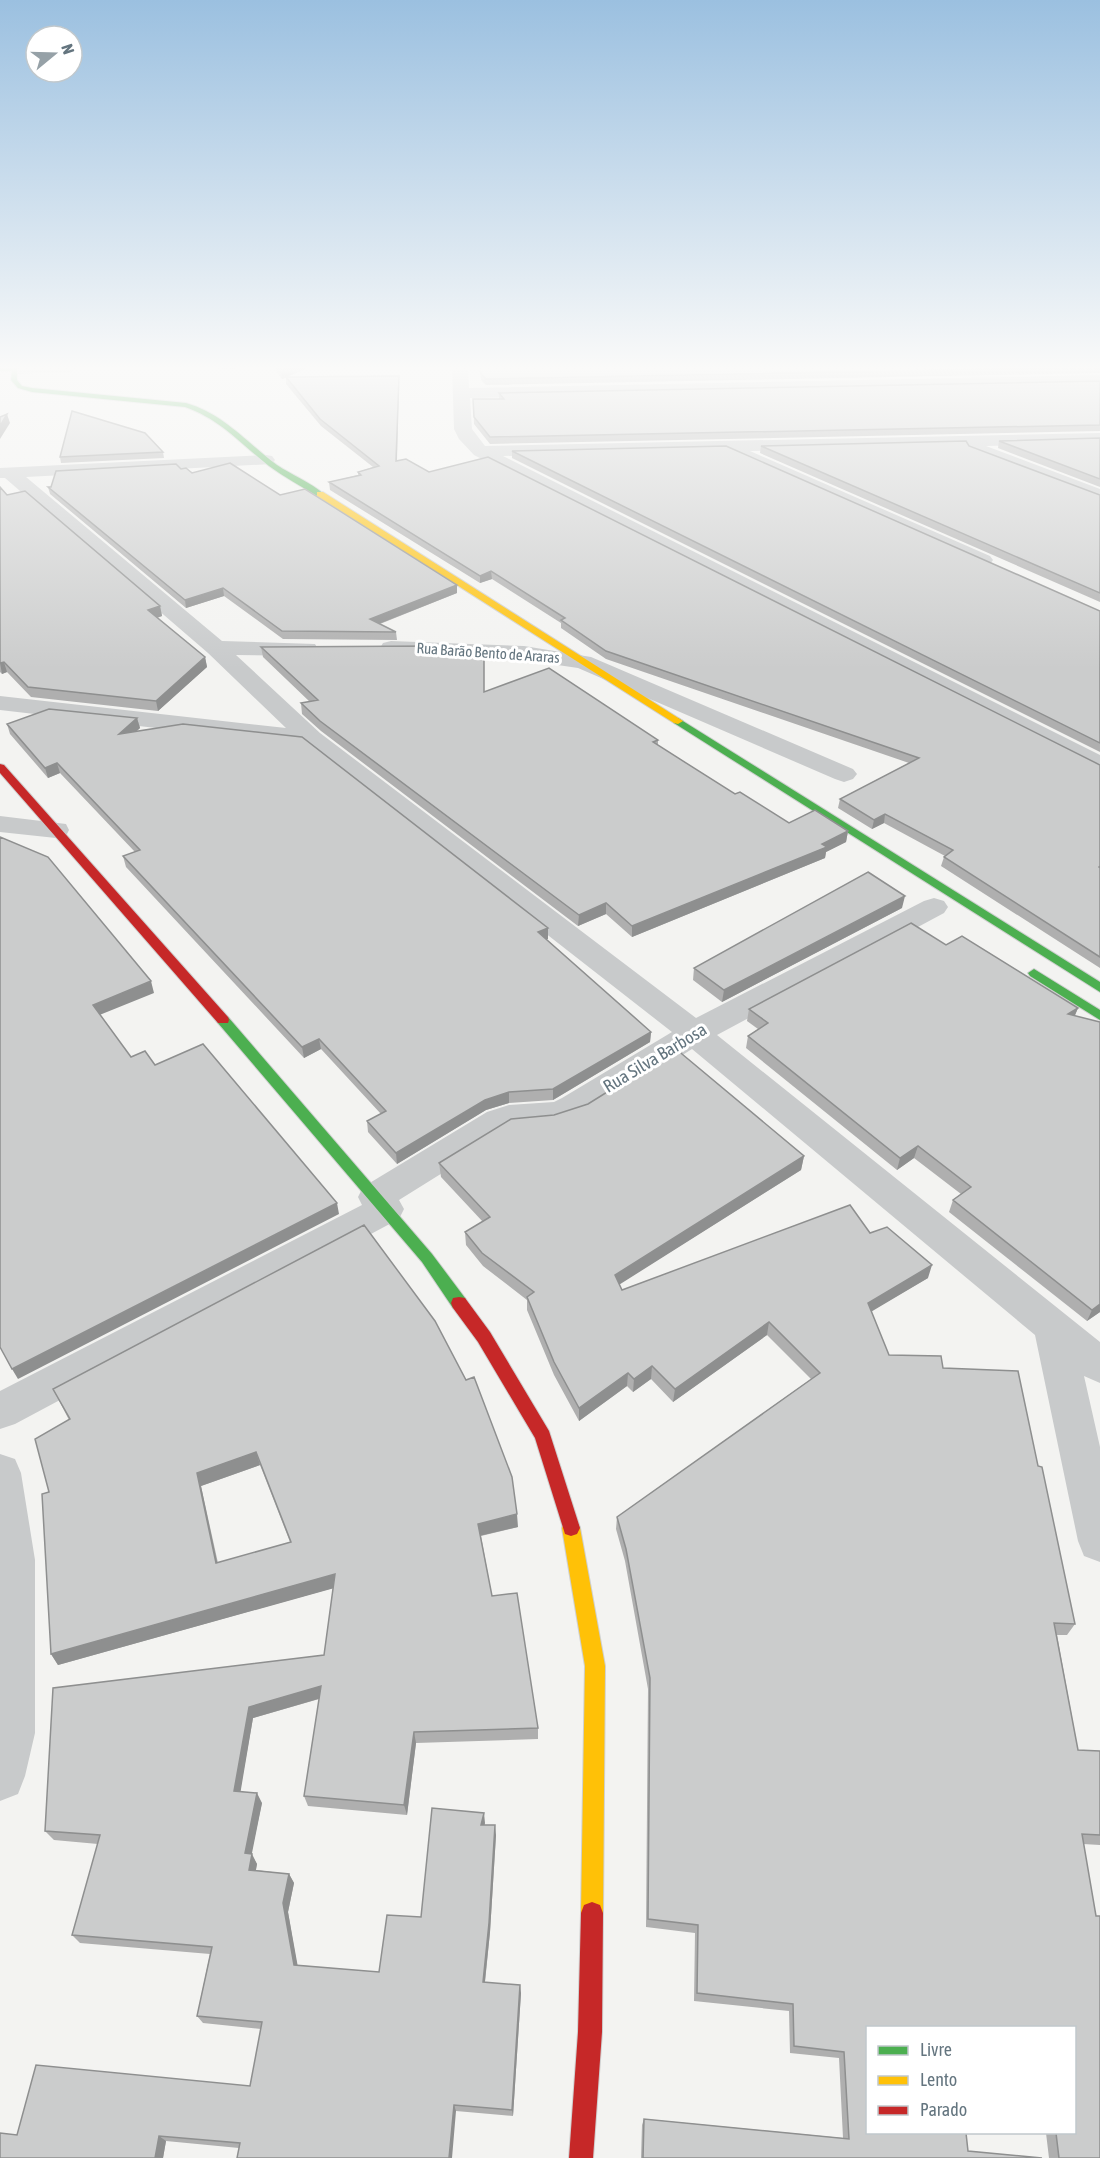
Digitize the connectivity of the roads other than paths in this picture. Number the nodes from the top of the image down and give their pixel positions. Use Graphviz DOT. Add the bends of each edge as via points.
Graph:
graph roads {
  1 [pos="70,468"];
  2 [pos="269,468"];
  3 [pos="278,468"];
  4 [pos="513,468"];
  5 [pos="774,468"];
  6 [pos="1028,468"];
  7 [pos="5,473"];
  8 [pos="1100,495"];
  9 [pos="363,538"];
  10 [pos="997,566"];
  11 [pos="216,648"];
  12 [pos="366,648"];
  13 [pos="333,649"];
  14 [pos="575,667"];
  15 [pos="0,703"];
  16 [pos="310,738"];
  17 [pos="1100,765"];
  18 [pos="0,767"];
  19 [pos="844,774"];
  20 [pos="0,824"];
  21 [pos="56,830"];
  22 [pos="934,907"];
  23 [pos="1022,965"];
  24 [pos="1100,988"];
  25 [pos="1100,1017"];
  26 [pos="694,1033"];
  27 [pos="381,1203"];
  28 [pos="1052,1325"];
  29 [pos="1100,1366"];
  30 [pos="0,1411"];
  31 [pos="0,1473"];
  32 [pos="1100,1541"];
  33 [pos="0,1776"];
  34 [pos="580,2158"];
  1 -- 7 [label="street"];
  2 -- 9 [label="street"];
  3 -- 14 [label="street"];
  4 -- 17 [label="street"];
  5 -- 10 [label="street"];
  6 -- 8 [label="street"];
  7 -- 11 [label="street"];
  11 -- 13 [label="street"];
  11 -- 16 [label="street"];
  12 -- 14 [label="street, Rua Barão Bento de Araras" via="529,648"];
  14 -- 19 [label="street, Rua Barão Bento de Araras"];
  14 -- 24 [label="street"];
  15 -- 16 [label="street"];
  16 -- 26 [label="street"];
  18 -- 21 [label="street"];
  20 -- 21 [label="street"];
  21 -- 27 [label="street"];
  22 -- 26 [label="street, Rua Silva Barbosa"];
  23 -- 25 [label="street"];
  26 -- 27 [label="street, Rua Silva Barbosa" via="563,1113 520,1114 499,1121"];
  26 -- 28 [label="street"];
  27 -- 30 [label="street, Rua Silva Barbosa"];
  27 -- 34 [label="street" via="484,1337 543,1436 571,1528 595,1666 590,2032"];
  28 -- 29 [label="street"];
  28 -- 32 [label="street"];
  31 -- 33 [label="street" via="13,1560 10,1733"];
}
